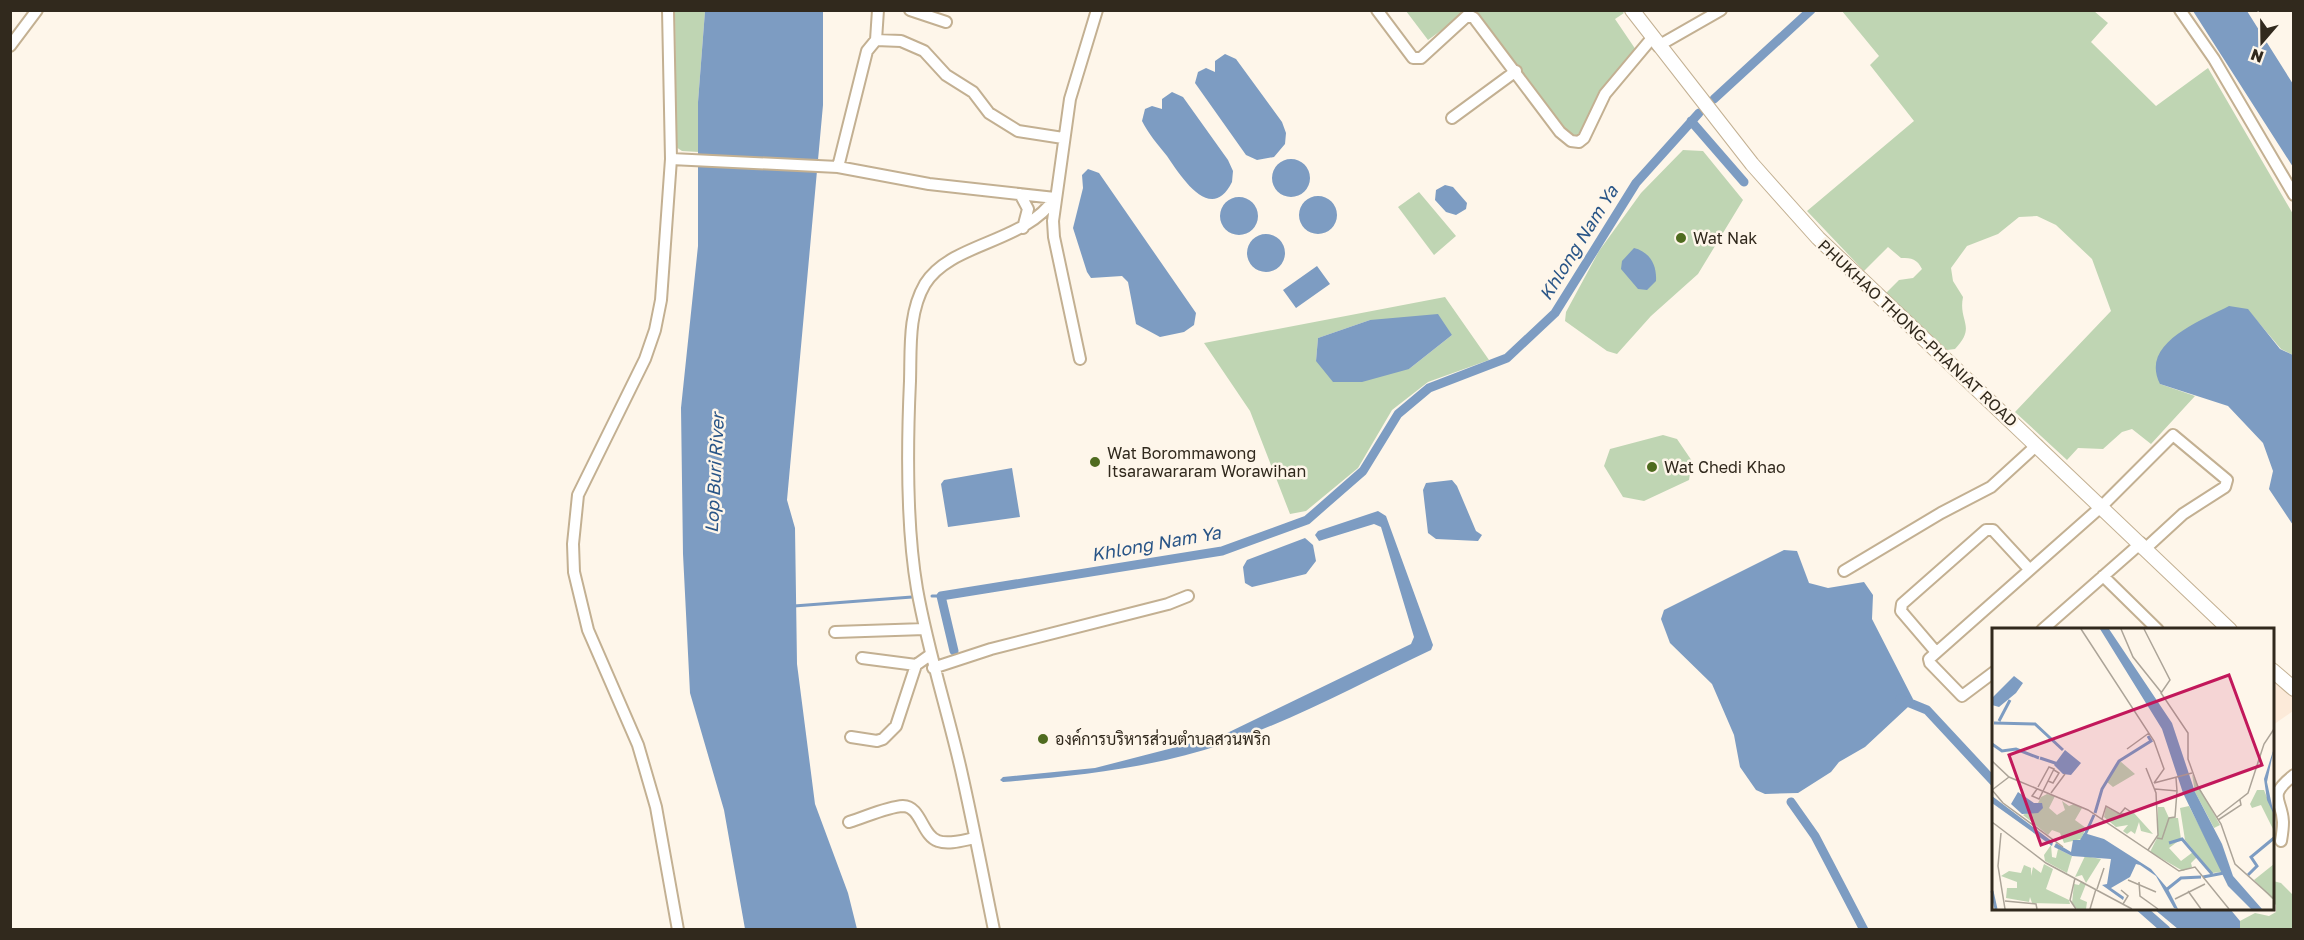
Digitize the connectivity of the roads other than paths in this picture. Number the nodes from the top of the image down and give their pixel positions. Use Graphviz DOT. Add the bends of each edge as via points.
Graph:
graph roads {
  1 [pos="37,10"];
  2 [pos="668,10"];
  3 [pos="878,10"];
  4 [pos="910,10"];
  5 [pos="1097,10"];
  6 [pos="1377,10"];
  7 [pos="1632,10"];
  8 [pos="1721,10"];
  9 [pos="2180,10"];
  10 [pos="946,22"];
  11 [pos="876,40"];
  12 [pos="1655,42"];
  13 [pos="10,46"];
  14 [pos="1516,71"];
  15 [pos="1452,118"];
  16 [pos="1063,138"];
  17 [pos="671,159"];
  18 [pos="834,167"];
  19 [pos="1020,194"];
  20 [pos="2294,195"];
  21 [pos="1055,198"];
  22 [pos="1023,228"];
  23 [pos="1080,359"];
  24 [pos="2037,445"];
  25 [pos="2102,506"];
  26 [pos="2143,546"];
  27 [pos="2029,570"];
  28 [pos="1844,571"];
  29 [pos="2103,576"];
  30 [pos="1188,596"];
  31 [pos="2044,628"];
  32 [pos="2156,628"];
  33 [pos="2228,628"];
  34 [pos="925,629"];
  35 [pos="835,632"];
  36 [pos="1935,651"];
  37 [pos="930,655"];
  38 [pos="862,658"];
  39 [pos="916,665"];
  40 [pos="933,668"];
  41 [pos="2274,672"];
  42 [pos="1992,674"];
  43 [pos="2294,690"];
  44 [pos="851,737"];
  45 [pos="2294,775"];
  46 [pos="849,822"];
  47 [pos="975,838"];
  48 [pos="2281,841"];
  49 [pos="678,930"];
  50 [pos="994,930"];
  1 -- 13 [label="street"];
  2 -- 17 [label="street"];
  3 -- 11 [label="street"];
  4 -- 10 [label="street"];
  5 -- 16 [label="street" via="1070,99"];
  6 -- 14 [label="street" via="1413,58 1421,58 1468,15"];
  7 -- 12 [label="main road, PHUKHAO THONG-PHANIAT ROAD"];
  8 -- 12 [label="street"];
  9 -- 20 [label="street" via="2214,59"];
  11 -- 16 [label="street" via="901,42 924,51 945,75 973,92 989,113 1018,131"];
  11 -- 18 [label="street" via="867,51"];
  12 -- 14 [label="street" via="1605,94 1579,142 1560,132"];
  12 -- 24 [label="main road, PHUKHAO THONG-PHANIAT ROAD" via="1752,164 1818,238"];
  14 -- 15 [label="street"];
  16 -- 21 [label="street"];
  17 -- 18 [label="street"];
  17 -- 49 [label="street" via="661,300 655,330 645,359 578,495 573,544 574,572 588,630 638,745 656,807"];
  18 -- 19 [label="street" via="928,184"];
  19 -- 21 [label="street"];
  19 -- 22 [label="street" via="1028,209"];
  21 -- 22 [label="street" via="1048,210"];
  21 -- 23 [label="street" via="1054,237"];
  22 -- 34 [label="street" via="953,259 937,271 920,294 912,322 909,481 917,587"];
  24 -- 25 [label="main road, PHUKHAO THONG-PHANIAT ROAD"];
  24 -- 28 [label="street" via="1981,493"];
  25 -- 26 [label="main road, PHUKHAO THONG-PHANIAT ROAD"];
  25 -- 26 [label="street" via="2173,435 2227,480 2225,487 2182,514"];
  25 -- 27 [label="street"];
  26 -- 29 [label="street"];
  26 -- 33 [label="main road, PHUKHAO THONG-PHANIAT ROAD"];
  27 -- 36 [label="street"];
  27 -- 36 [label="street" via="1993,530 1986,530 1900,608"];
  29 -- 31 [label="street"];
  29 -- 32 [label="street"];
  30 -- 40 [label="street"];
  34 -- 35 [label="street"];
  34 -- 37 [label="street"];
  36 -- 42 [label="street" via="1930,663 1962,696"];
  37 -- 39 [label="street"];
  37 -- 40 [label="street"];
  38 -- 39 [label="street"];
  39 -- 44 [label="street" via="893,731 877,741"];
  40 -- 47 [label="street" via="961,768"];
  41 -- 43 [label="main road"];
  45 -- 48 [label="street" via="2279,792"];
  46 -- 47 [label="street" via="904,806 914,810 928,835 938,841"];
  47 -- 50 [label="street"];
}
